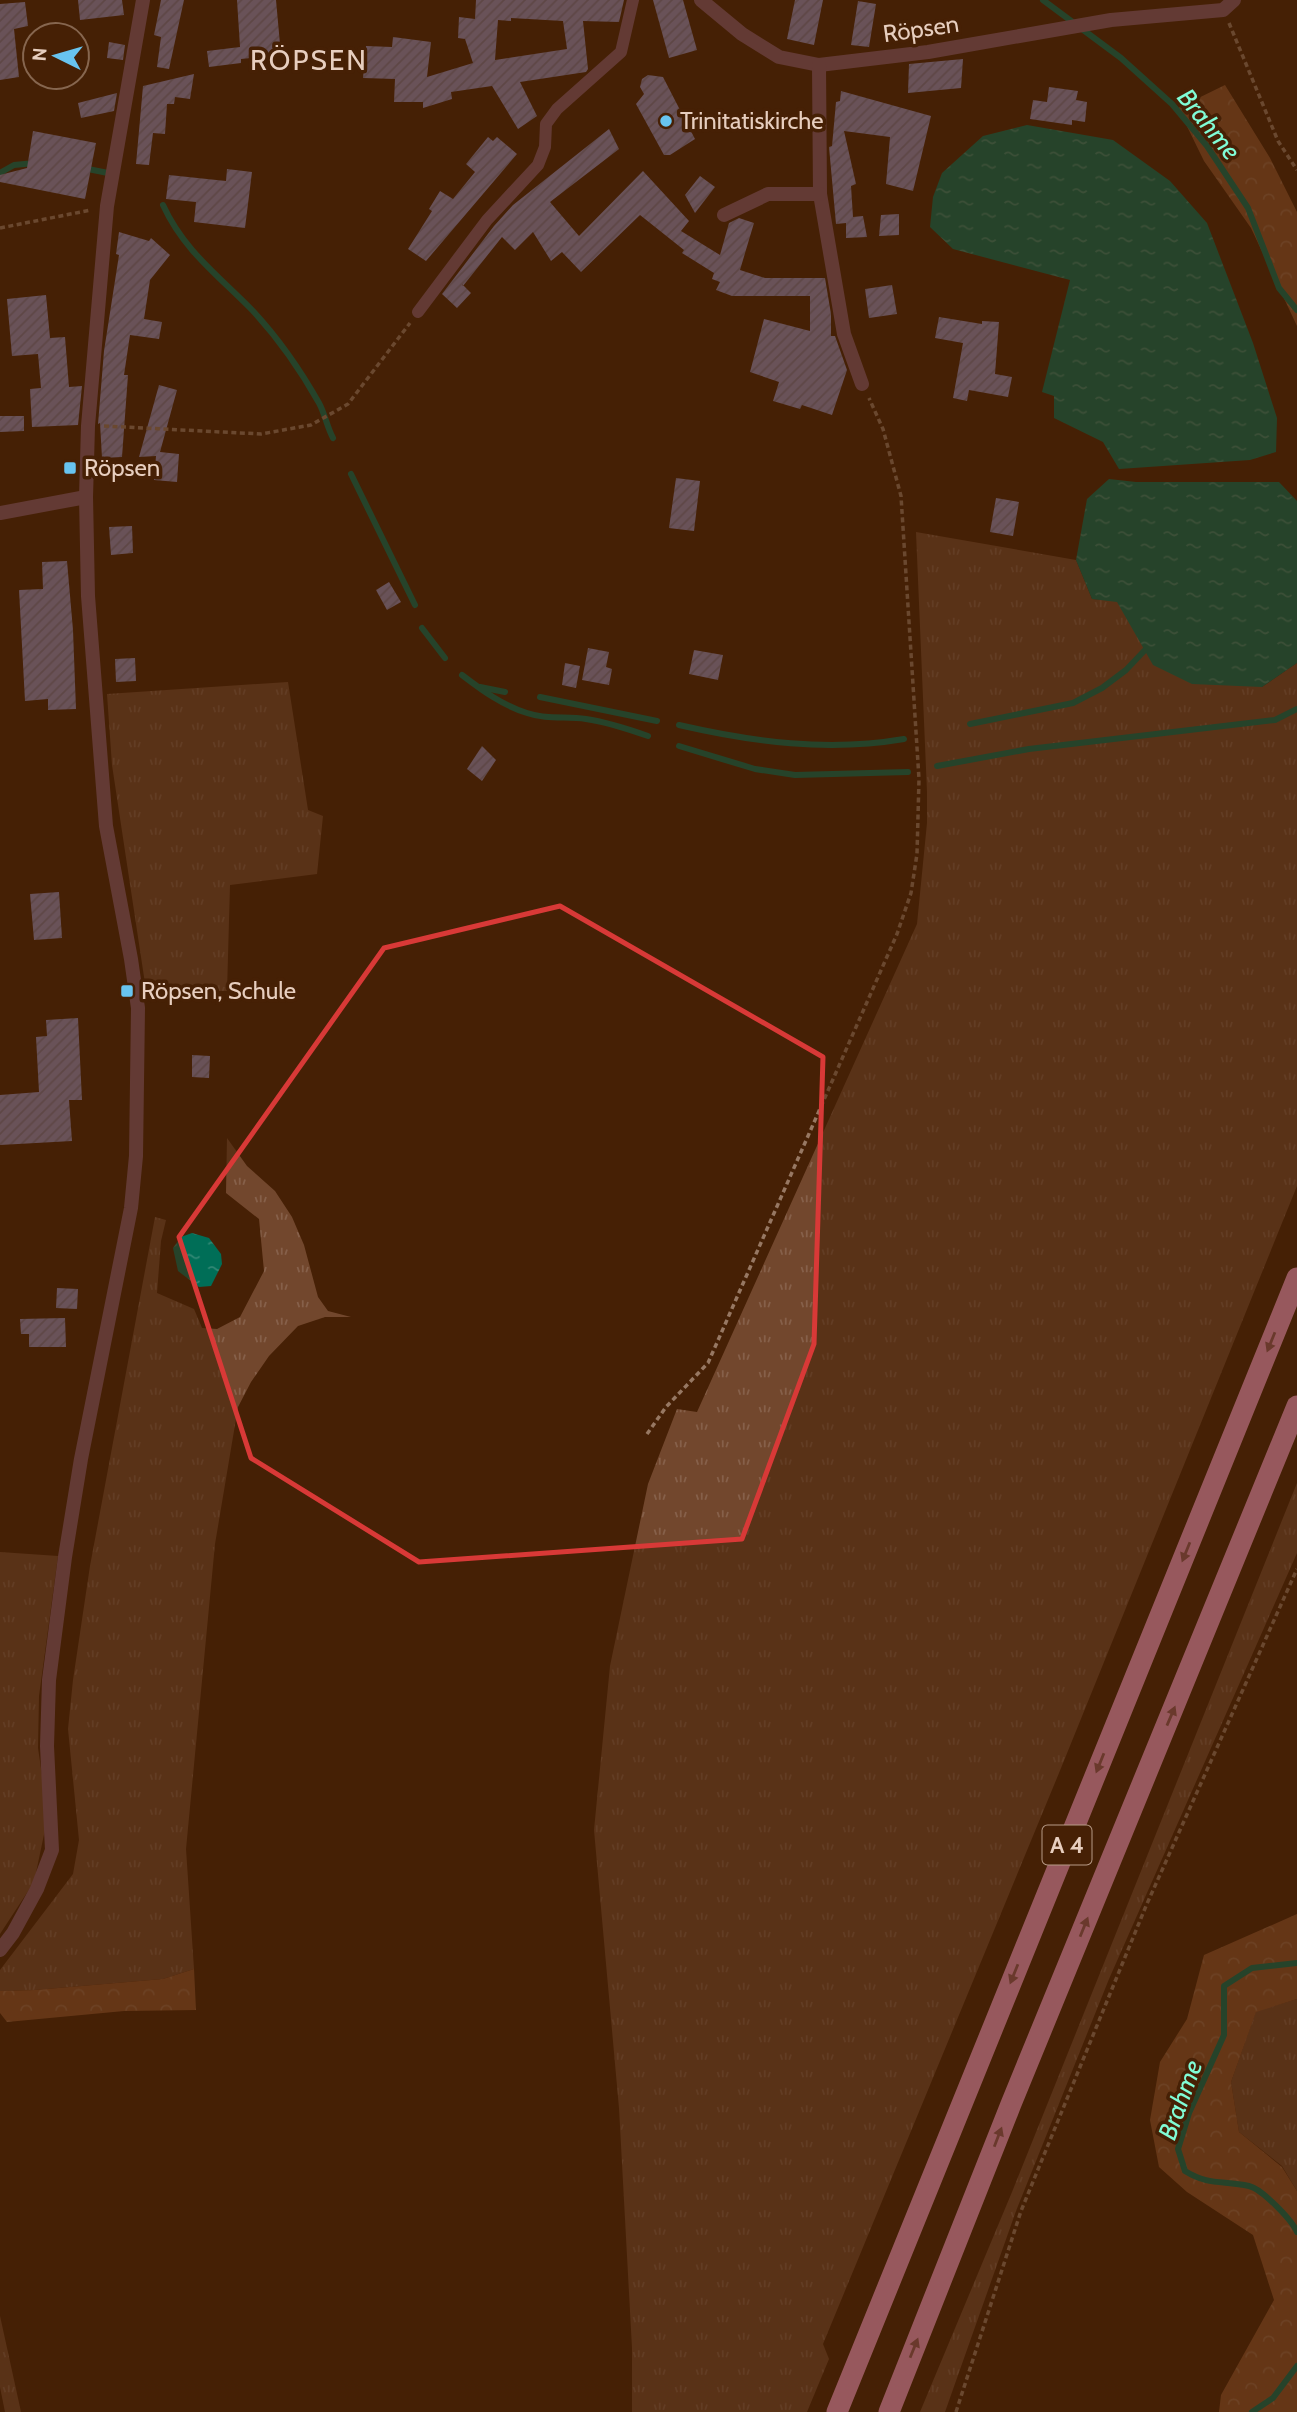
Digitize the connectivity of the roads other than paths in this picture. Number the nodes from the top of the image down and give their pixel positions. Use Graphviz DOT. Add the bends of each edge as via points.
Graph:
graph roads {
  1 [pos="144,0"];
  2 [pos="633,0"];
  3 [pos="701,0"];
  4 [pos="1229,5"];
  5 [pos="820,65"];
  6 [pos="820,194"];
  7 [pos="724,215"];
  8 [pos="418,312"];
  9 [pos="862,384"];
  10 [pos="86,497"];
  11 [pos="0,513"];
  12 [pos="1297,1278"];
  13 [pos="1297,1406"];
  14 [pos="0,1950"];
  15 [pos="836,2412"];
  16 [pos="889,2412"];
  1 -- 10 [label="street" via="107,206"];
  2 -- 8 [label="lane" via="621,52 557,109 546,124 538,165 487,220"];
  3 -- 5 [label="street, Röpsen" via="779,57"];
  4 -- 5 [label="street, Röpsen"];
  5 -- 6 [label="street"];
  6 -- 7 [label="street" via="768,194"];
  6 -- 9 [label="street" via="844,334"];
  10 -- 11 [label="street"];
  10 -- 14 [label="street" via="106,826 138,1008 136,1156 131,1209 81,1459 49,1680 52,1850 37,1889"];
  12 -- 15 [label="highway, A 4, one-way"];
  16 -- 13 [label="highway, A 4, one-way"];
}
